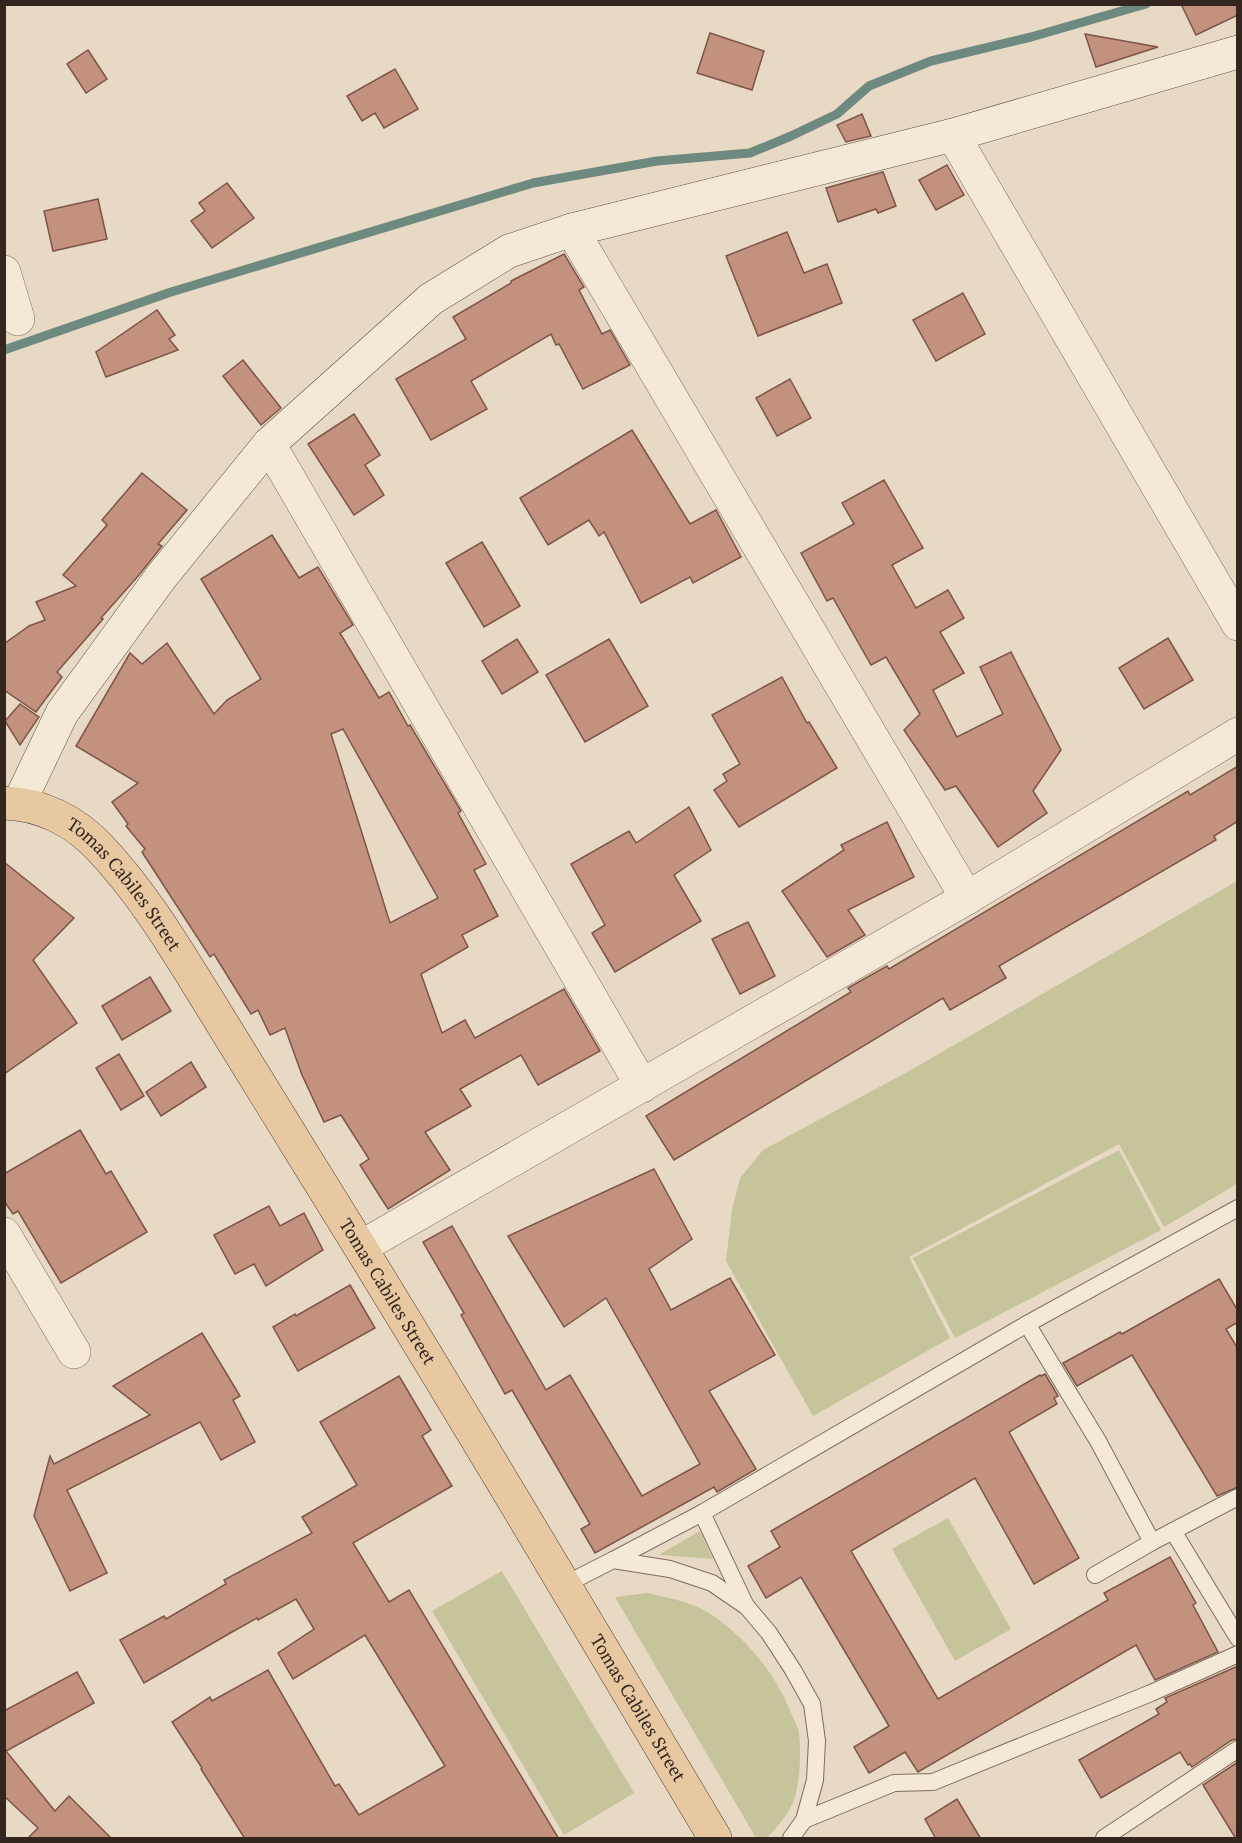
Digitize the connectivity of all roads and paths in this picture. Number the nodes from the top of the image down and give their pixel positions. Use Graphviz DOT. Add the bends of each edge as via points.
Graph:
graph roads {
  1 [pos="1238,52"];
  2 [pos="953,135"];
  3 [pos="572,230"];
  4 [pos="4,272"];
  5 [pos="18,320"];
  6 [pos="269,444"];
  7 [pos="1238,624"];
  8 [pos="1238,734"];
  9 [pos="12,803"];
  10 [pos="967,898"];
  11 [pos="642,1086"];
  12 [pos="1238,1208"];
  13 [pos="4,1234"];
  14 [pos="361,1247"];
  15 [pos="1028,1324"];
  16 [pos="74,1352"];
  17 [pos="1238,1497"];
  18 [pos="702,1513"];
  19 [pos="1173,1531"];
  20 [pos="1152,1542"];
  21 [pos="613,1560"];
  22 [pos="1095,1575"];
  23 [pos="564,1585"];
  24 [pos="747,1607"];
  25 [pos="1238,1638"];
  26 [pos="1238,1654"];
  27 [pos="1238,1749"];
  28 [pos="804,1821"];
  29 [pos="715,1839"];
  30 [pos="791,1839"];
  31 [pos="1104,1839"];
  1 -- 2 [label="street"];
  2 -- 3 [label="street"];
  2 -- 7 [label="street"];
  3 -- 6 [label="street" via="509,250 431,299"];
  3 -- 10 [label="street"];
  4 -- 5 [label="street"];
  6 -- 9 [label="street" via="161,577 62,713"];
  6 -- 11 [label="street"];
  8 -- 10 [label="street"];
  9 -- 14 [label="main road, Tomas Cabiles Street" via="37,807 76,827 99,847 135,890"];
  10 -- 11 [label="street"];
  11 -- 14 [label="street"];
  12 -- 15 [label="lane"];
  13 -- 16 [label="street"];
  14 -- 23 [label="main road, Tomas Cabiles Street"];
  15 -- 18 [label="lane"];
  15 -- 20 [label="lane"];
  17 -- 19 [label="lane"];
  18 -- 21 [label="lane"];
  18 -- 24 [label="lane"];
  19 -- 20 [label="lane"];
  19 -- 25 [label="lane"];
  20 -- 22 [label="lane"];
  21 -- 23 [label="lane"];
  21 -- 24 [label="lane" via="670,1569 712,1583"];
  23 -- 29 [label="main road, Tomas Cabiles Street"];
  24 -- 28 [label="lane" via="769,1633 812,1704 817,1741 815,1780"];
  26 -- 28 [label="lane" via="933,1782 894,1783"];
  27 -- 31 [label="lane"];
  28 -- 30 [label="lane"];
}
